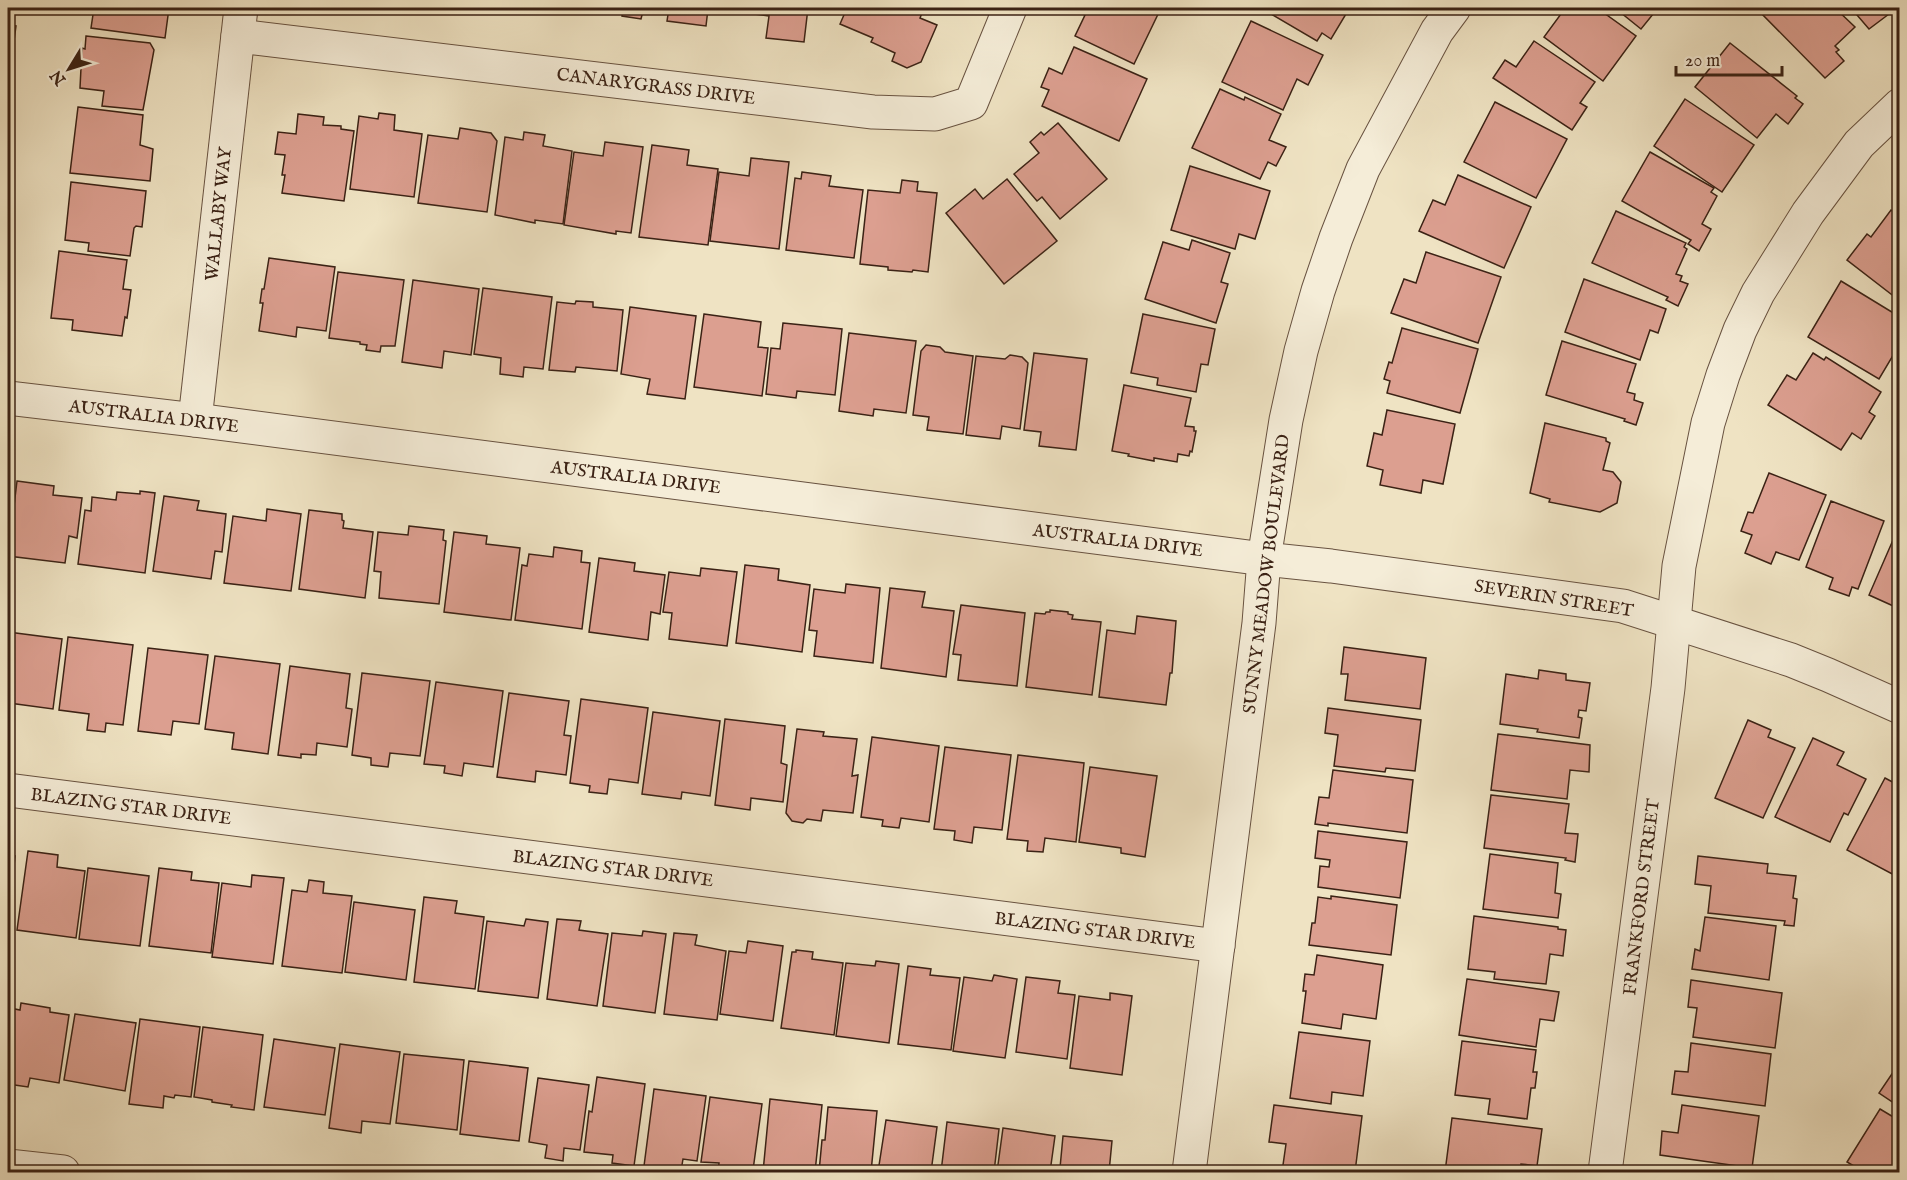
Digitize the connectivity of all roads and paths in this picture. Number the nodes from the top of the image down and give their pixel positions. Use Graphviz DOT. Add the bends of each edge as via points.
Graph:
graph roads {
  1 [pos="1010,8"];
  2 [pos="1454,8"];
  3 [pos="239,22"];
  4 [pos="1899,105"];
  5 [pos="8,398"];
  6 [pos="195,420"];
  7 [pos="1264,559"];
  8 [pos="1674,622"];
  9 [pos="1899,707"];
  10 [pos="8,790"];
  11 [pos="1218,946"];
  12 [pos="8,1166"];
  13 [pos="63,1173"];
  14 [pos="1189,1173"];
  15 [pos="1605,1173"];
  1 -- 3 [label="street, CANARYGRASS DRIVE" via="971,103 935,114 873,112"];
  2 -- 7 [label="street, SUNNY MEADOW BOULEVARD" via="1437,31 1363,169 1336,238 1301,351"];
  3 -- 6 [label="street, WALLABY WAY"];
  4 -- 8 [label="street, FRANKFORD STREET" via="1859,144 1808,213 1758,292 1740,330 1708,423 1679,566"];
  5 -- 6 [label="street, AUSTRALIA DRIVE"];
  6 -- 7 [label="street, AUSTRALIA DRIVE"];
  7 -- 8 [label="street, SEVERIN STREET" via="1623,606"];
  7 -- 11 [label="street, SUNNY MEADOW BOULEVARD"];
  8 -- 9 [label="street, SEVERIN STREET" via="1791,660"];
  8 -- 15 [label="street, FRANKFORD STREET"];
  10 -- 11 [label="street, BLAZING STAR DRIVE"];
  11 -- 14 [label="street, SUNNY MEADOW BOULEVARD"];
  12 -- 13 [label="street"];
}
